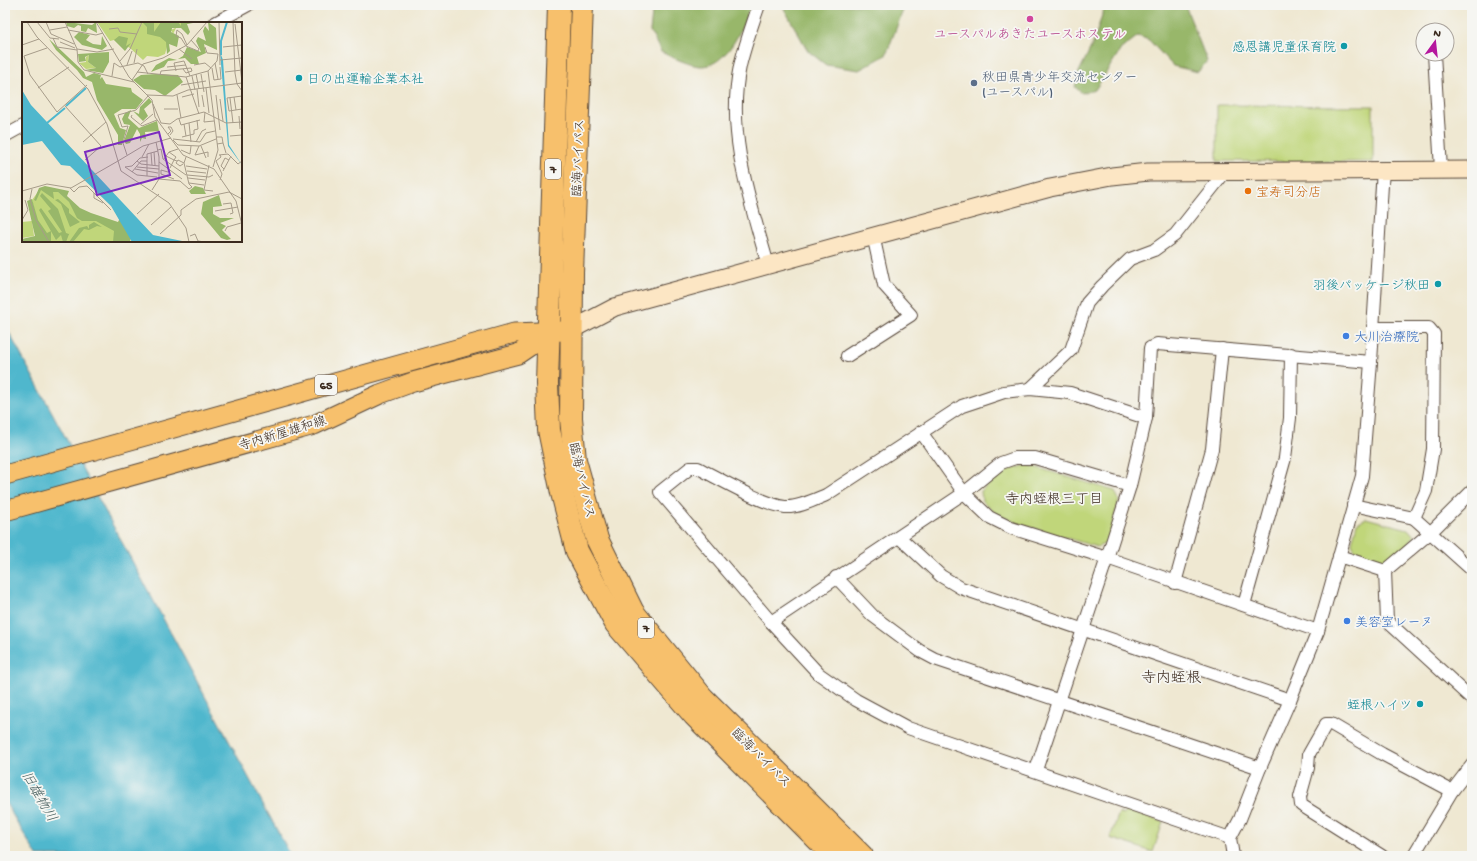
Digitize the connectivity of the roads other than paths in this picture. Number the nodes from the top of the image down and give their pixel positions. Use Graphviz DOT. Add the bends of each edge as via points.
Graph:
graph roads {
  1 [pos="248,5"];
  2 [pos="559,5"];
  3 [pos="582,5"];
  4 [pos="759,5"];
  5 [pos="217,22"];
  6 [pos="1434,62"];
  7 [pos="22,127"];
  8 [pos="5,136"];
  9 [pos="1383,169"];
  10 [pos="1441,169"];
  11 [pos="1472,170"];
  12 [pos="1225,172"];
  13 [pos="873,235"];
  14 [pos="768,265"];
  15 [pos="1373,328"];
  16 [pos="571,330"];
  17 [pos="549,332"];
  18 [pos="1222,349"];
  19 [pos="1291,354"];
  20 [pos="847,356"];
  21 [pos="1371,362"];
  22 [pos="1030,388"];
  23 [pos="1146,418"];
  24 [pos="921,432"];
  25 [pos="5,475"];
  26 [pos="1130,486"];
  27 [pos="1472,490"];
  28 [pos="964,493"];
  29 [pos="1353,505"];
  30 [pos="5,511"];
  31 [pos="1414,518"];
  32 [pos="1431,532"];
  33 [pos="899,537"];
  34 [pos="1339,556"];
  35 [pos="1107,558"];
  36 [pos="1472,570"];
  37 [pos="1385,571"];
  38 [pos="836,577"];
  39 [pos="1176,583"];
  40 [pos="1244,605"];
  41 [pos="771,622"];
  42 [pos="1082,631"];
  43 [pos="1318,631"];
  44 [pos="1472,699"];
  45 [pos="1290,700"];
  46 [pos="1059,701"];
  47 [pos="1472,766"];
  48 [pos="1260,768"];
  49 [pos="1036,770"];
  50 [pos="1452,792"];
  51 [pos="1230,838"];
  52 [pos="834,856"];
  53 [pos="862,856"];
  54 [pos="1233,856"];
  55 [pos="1382,856"];
  56 [pos="1413,856"];
  1 -- 5 [label="street"];
  2 -- 17 [label="highway, 臨海バイパス / 7"];
  3 -- 16 [label="highway, 臨海バイパス / 7"];
  4 -- 14 [label="street" via="740,67 736,119 741,160"];
  6 -- 10 [label="street"];
  7 -- 8 [label="street"];
  9 -- 10 [label="street"];
  9 -- 12 [label="street"];
  9 -- 15 [label="street"];
  10 -- 11 [label="street"];
  12 -- 13 [label="street" via="1148,172 1112,176 1050,188"];
  12 -- 22 [label="street" via="1175,235 1154,250 1130,260 1102,286 1087,303 1071,350"];
  13 -- 14 [label="street"];
  13 -- 20 [label="street" via="884,285 911,315"];
  14 -- 16 [label="street" via="615,307"];
  15 -- 21 [label="street"];
  15 -- 31 [label="street" via="1429,328 1434,334 1433,449 1426,491"];
  16 -- 17 [label="main road, 65"];
  16 -- 53 [label="highway, 臨海バイパス / 7" via="571,418 576,460 597,539 632,612 702,697"];
  17 -- 25 [label="main road, 65" via="514,333"];
  17 -- 30 [label="main road, 寺内新屋雄和線 / 65" via="518,354 414,382 380,394 314,425"];
  17 -- 52 [label="highway, 臨海バイパス / 7" via="549,430 562,493 577,551 616,624 694,715"];
  18 -- 19 [label="street"];
  18 -- 23 [label="street" via="1157,344 1150,348"];
  18 -- 39 [label="street" via="1212,449"];
  19 -- 21 [label="street"];
  19 -- 40 [label="street" via="1290,418 1285,458"];
  21 -- 29 [label="street" via="1362,476"];
  22 -- 23 [label="street" via="1070,392"];
  22 -- 24 [label="street" via="1004,392 962,406"];
  23 -- 26 [label="street"];
  24 -- 28 [label="street"];
  24 -- 41 [label="street" via="826,495 804,504 785,507 765,501 698,468 690,468 660,492"];
  26 -- 28 [label="street" via="1036,458 1016,458 1001,463"];
  26 -- 35 [label="street"];
  27 -- 32 [label="street"];
  28 -- 33 [label="street"];
  28 -- 35 [label="street" via="989,517 1012,528"];
  29 -- 31 [label="street"];
  29 -- 34 [label="street"];
  31 -- 32 [label="street"];
  32 -- 36 [label="street"];
  32 -- 37 [label="street"];
  33 -- 38 [label="street"];
  33 -- 42 [label="street" via="941,576 961,588"];
  34 -- 37 [label="street"];
  34 -- 43 [label="street"];
  35 -- 39 [label="street"];
  35 -- 42 [label="street"];
  37 -- 44 [label="street" via="1387,621"];
  38 -- 41 [label="street"];
  38 -- 46 [label="street" via="873,616 920,651 935,659"];
  39 -- 40 [label="street"];
  40 -- 43 [label="street"];
  41 -- 49 [label="street" via="819,674 856,700 908,728"];
  42 -- 45 [label="street"];
  42 -- 46 [label="street"];
  43 -- 45 [label="street"];
  45 -- 48 [label="street"];
  46 -- 48 [label="street"];
  46 -- 49 [label="street"];
  47 -- 50 [label="street"];
  48 -- 51 [label="street"];
  49 -- 51 [label="street"];
  50 -- 55 [label="street" via="1331,724 1326,724 1309,754 1300,797 1302,805"];
  50 -- 56 [label="street"];
  51 -- 54 [label="street"];
}
